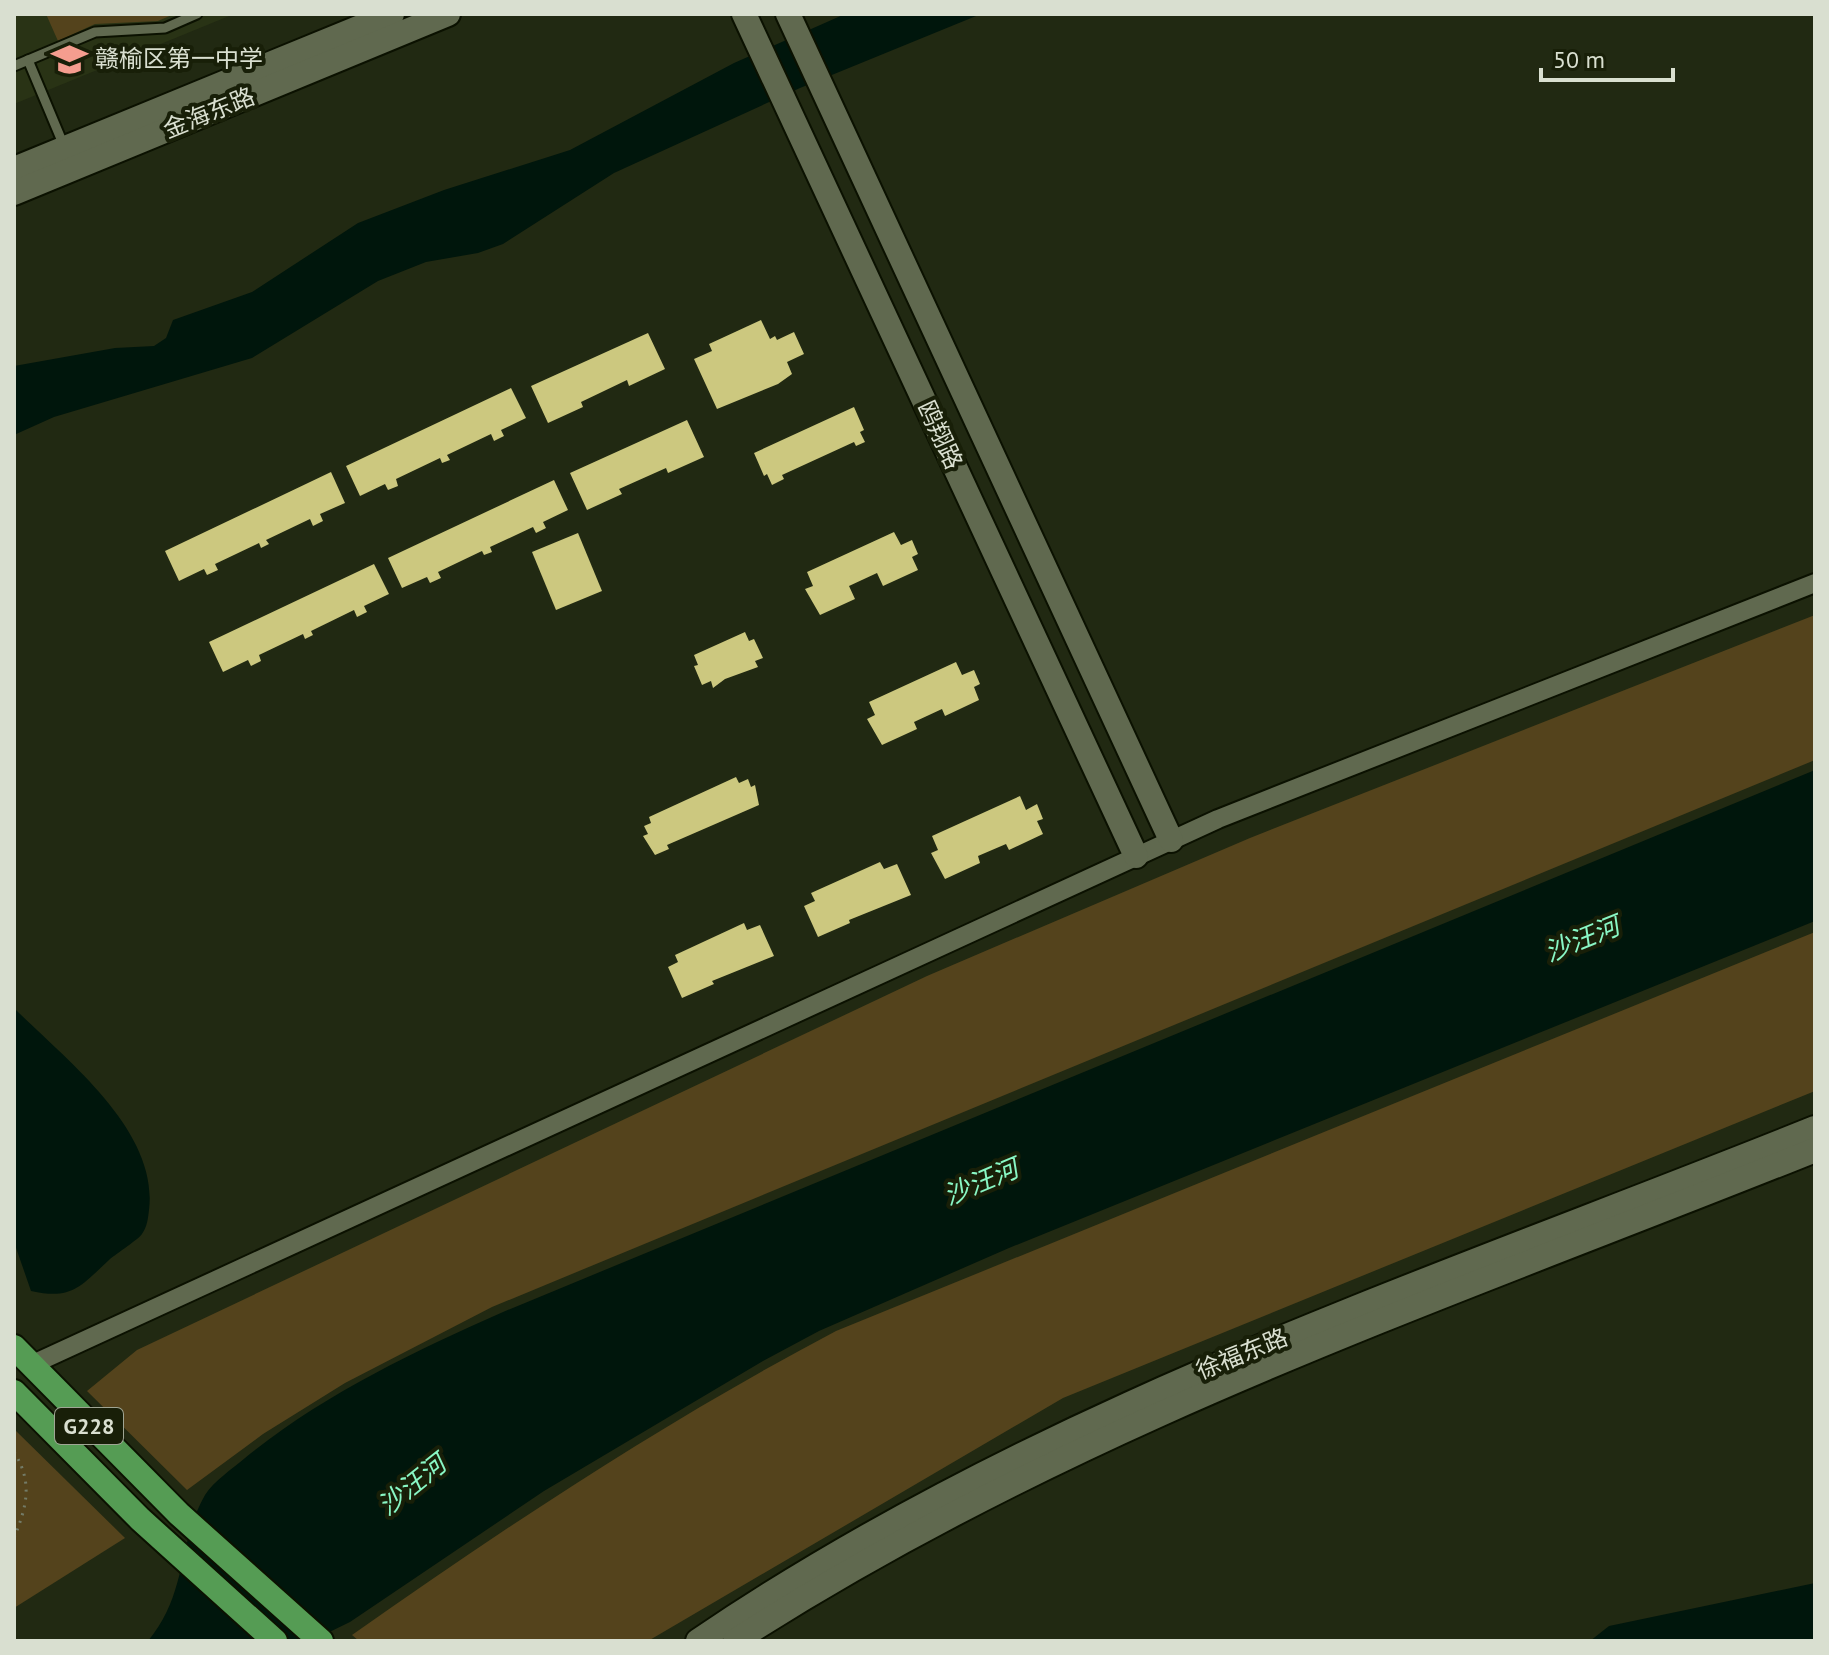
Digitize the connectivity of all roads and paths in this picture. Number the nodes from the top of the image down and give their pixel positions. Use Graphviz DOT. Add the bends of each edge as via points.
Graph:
graph roads {
  1 [pos="197,14"];
  2 [pos="392,14"];
  3 [pos="448,14"];
  4 [pos="744,14"];
  5 [pos="788,14"];
  6 [pos="28,60"];
  7 [pos="14,66"];
  8 [pos="65,149"];
  9 [pos="14,169"];
  10 [pos="14,193"];
  11 [pos="1815,583"];
  12 [pos="1171,840"];
  13 [pos="1136,856"];
  14 [pos="1815,1128"];
  15 [pos="1815,1150"];
  16 [pos="22,1356"];
  17 [pos="14,1392"];
  18 [pos="14,1452"];
  19 [pos="14,1538"];
  20 [pos="275,1641"];
  21 [pos="321,1641"];
  22 [pos="698,1641"];
  23 [pos="735,1641"];
  1 -- 6 [label="lane" via="165,28 95,32"];
  2 -- 8 [label="main road, 金海东路"];
  3 -- 10 [label="main road, 金海东路"];
  4 -- 13 [label="main road, 鸥翔路"];
  5 -- 12 [label="main road, 鸥翔路"];
  6 -- 7 [label="lane"];
  6 -- 8 [label="lane"];
  8 -- 9 [label="main road, 金海东路"];
  11 -- 12 [label="street"];
  12 -- 13 [label="street"];
  13 -- 16 [label="street"];
  14 -- 22 [label="main road, 徐福东路" via="1120,1406 880,1527"];
  15 -- 23 [label="main road, 徐福东路" via="1129,1425 917,1531"];
  16 -- 21 [label="highway, G228" via="166,1502"];
  17 -- 20 [label="highway, G228" via="140,1519"];
  18 -- 19 [label="path" via="28,1487"];
}
